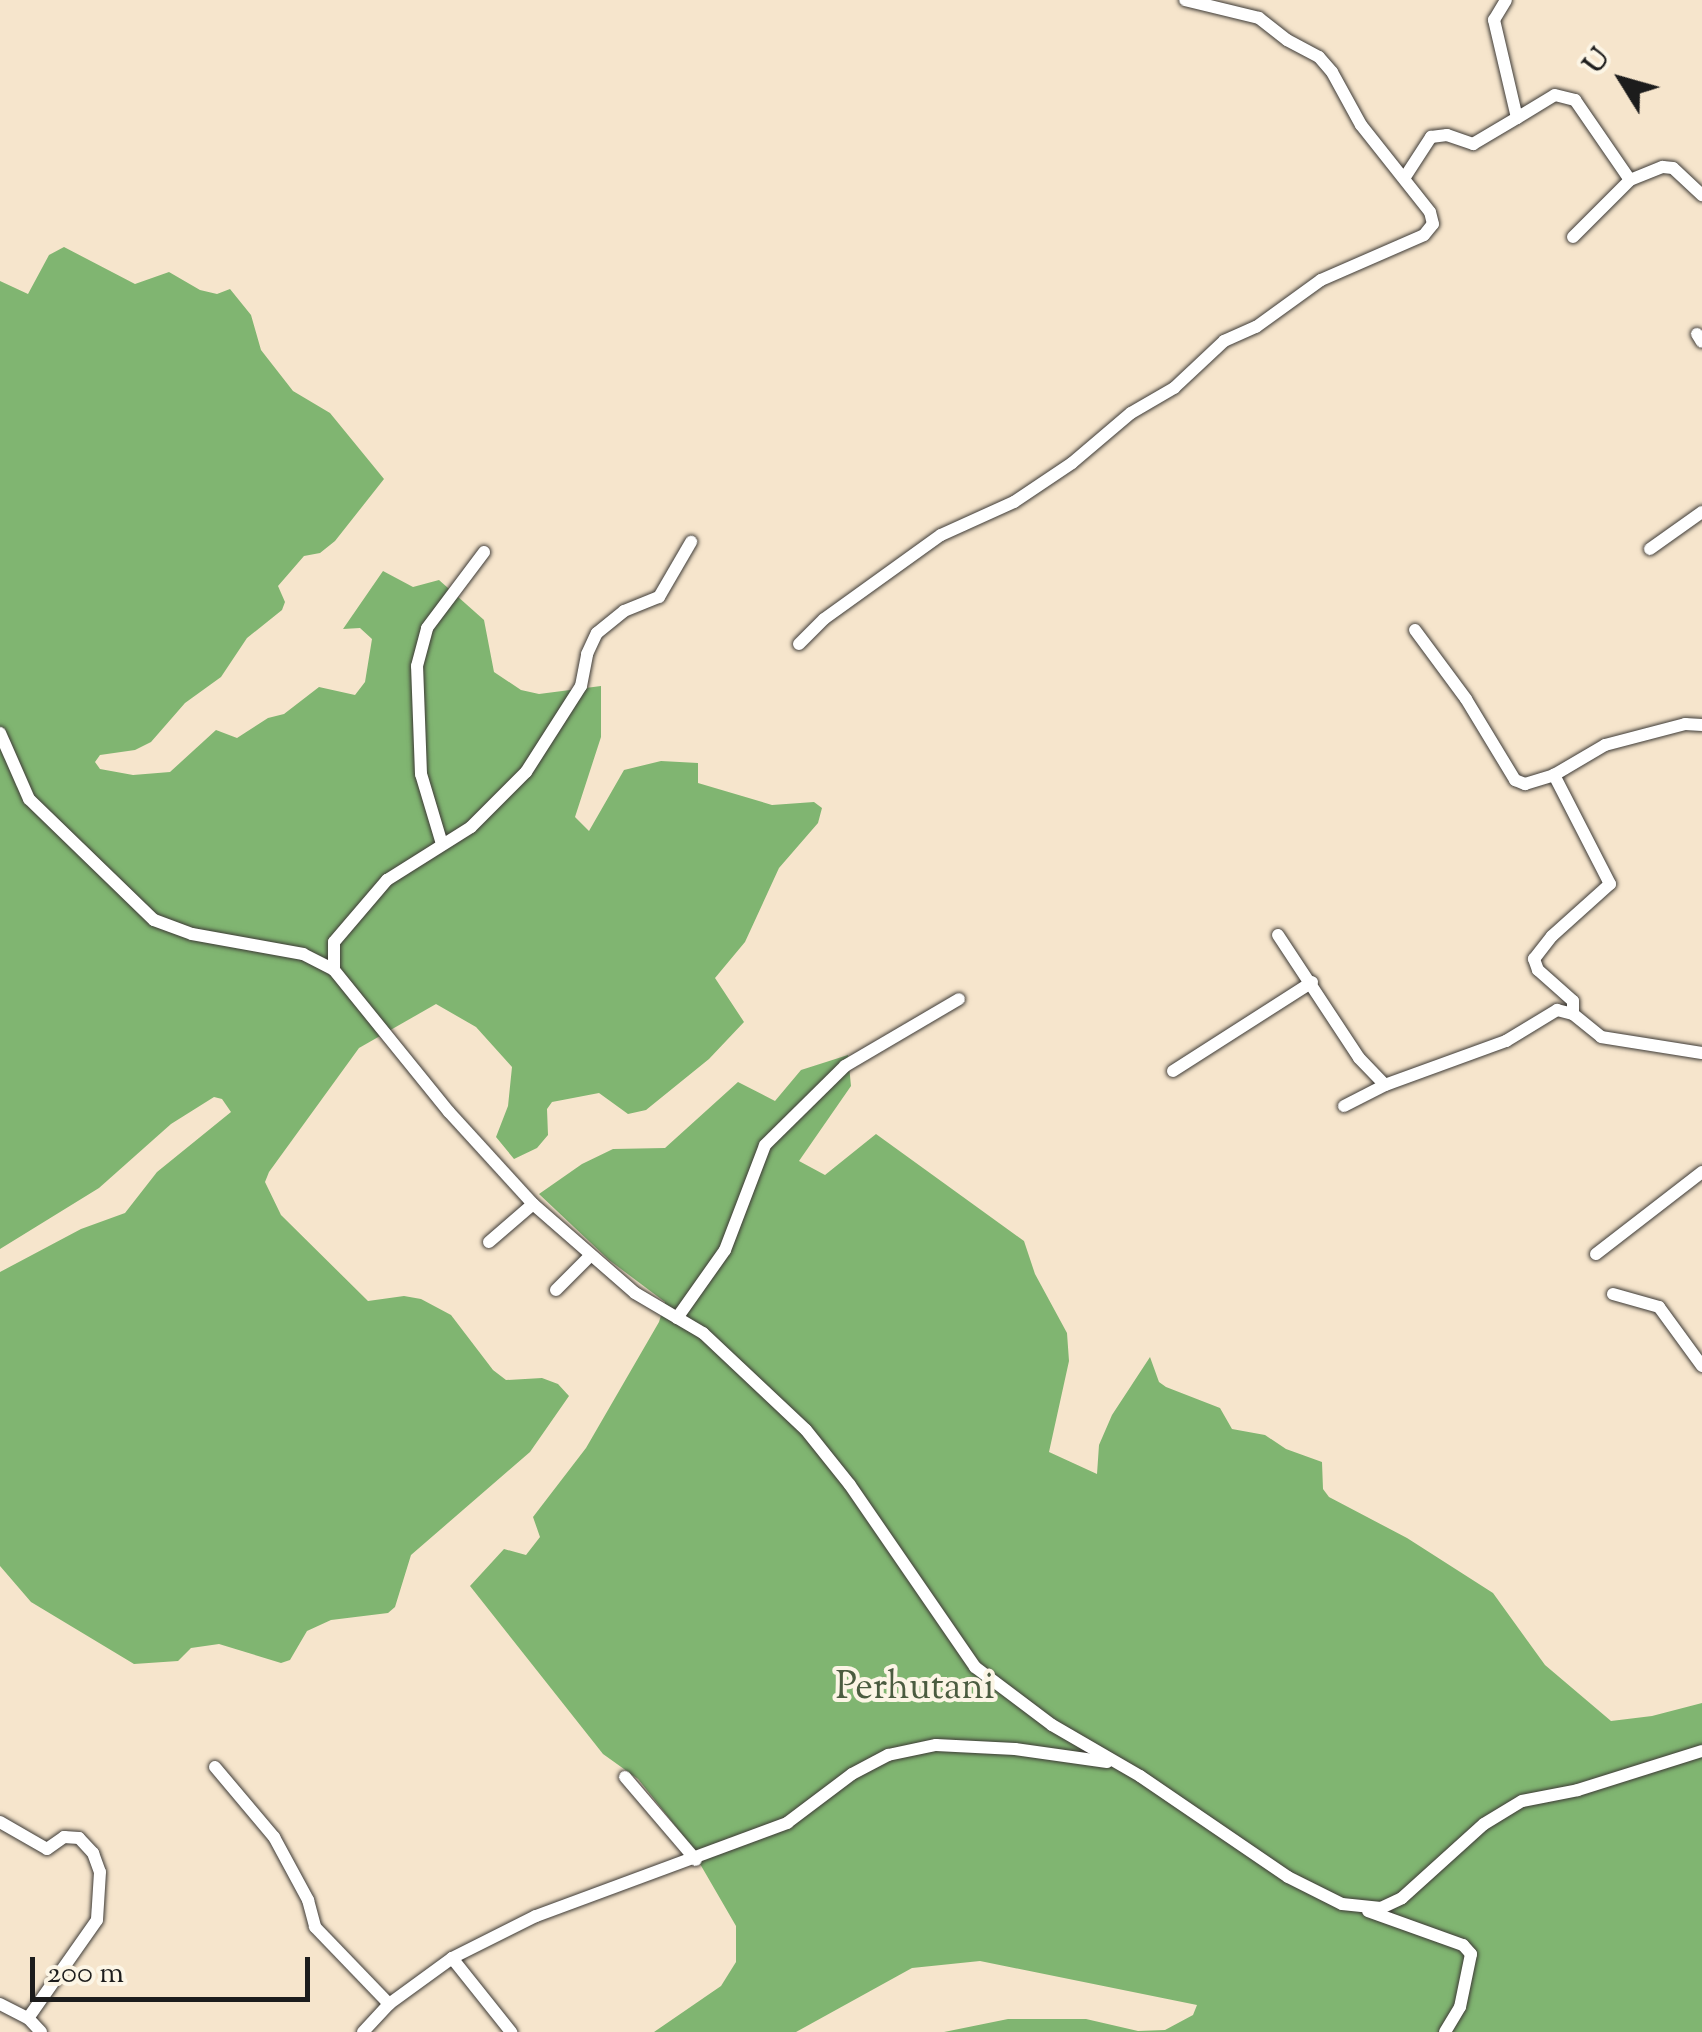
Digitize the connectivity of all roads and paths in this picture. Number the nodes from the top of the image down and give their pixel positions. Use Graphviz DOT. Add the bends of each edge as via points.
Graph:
graph roads {
  1 [pos="1185,0"];
  2 [pos="1501,1"];
  3 [pos="1517,118"];
  4 [pos="1405,177"];
  5 [pos="1630,180"];
  6 [pos="1702,195"];
  7 [pos="1573,237"];
  8 [pos="1702,512"];
  9 [pos="691,542"];
  10 [pos="1650,549"];
  11 [pos="484,552"];
  12 [pos="1415,630"];
  13 [pos="799,644"];
  14 [pos="1702,724"];
  15 [pos="0,733"];
  16 [pos="1554,775"];
  17 [pos="442,844"];
  18 [pos="1278,935"];
  19 [pos="334,970"];
  20 [pos="1312,982"];
  21 [pos="959,999"];
  22 [pos="1573,1014"];
  23 [pos="1702,1053"];
  24 [pos="1173,1072"];
  25 [pos="1385,1085"];
  26 [pos="1344,1106"];
  27 [pos="1702,1172"];
  28 [pos="533,1204"];
  29 [pos="489,1242"];
  30 [pos="1596,1254"];
  31 [pos="590,1256"];
  32 [pos="556,1290"];
  33 [pos="1613,1294"];
  34 [pos="677,1318"];
  35 [pos="1702,1366"];
  36 [pos="1702,1751"];
  37 [pos="1112,1763"];
  38 [pos="214,1767"];
  39 [pos="625,1776"];
  40 [pos="0,1822"];
  41 [pos="696,1860"];
  42 [pos="1365,1910"];
  43 [pos="452,1958"];
  44 [pos="0,2004"];
  45 [pos="389,2004"];
  46 [pos="28,2018"];
  47 [pos="40,2032"];
  48 [pos="362,2032"];
  49 [pos="511,2032"];
  50 [pos="1444,2032"];
  1 -- 4 [label="street" via="1259,18 1318,57 1361,125"];
  2 -- 3 [label="street" via="1494,20"];
  3 -- 4 [label="street" via="1473,144 1431,137"];
  3 -- 5 [label="street" via="1555,95 1568,96"];
  4 -- 13 [label="street" via="1433,218 1424,235 1321,280 1256,327 1224,340 1174,388 1130,413 1058,473 942,535"];
  5 -- 6 [label="street" via="1669,166"];
  5 -- 7 [label="street"];
  8 -- 10 [label="street"];
  9 -- 17 [label="street" via="658,597 624,611 597,634 581,686 526,772 488,812"];
  11 -- 17 [label="street" via="427,628 417,666 421,774"];
  12 -- 16 [label="street" via="1515,780 1525,784"];
  14 -- 16 [label="street" via="1604,745"];
  15 -- 19 [label="street" via="29,799 154,920 192,934 291,950"];
  16 -- 22 [label="street" via="1610,884 1534,959 1573,1001"];
  17 -- 19 [label="street" via="394,873 347,924 332,949"];
  18 -- 20 [label="street"];
  19 -- 28 [label="street"];
  20 -- 24 [label="street"];
  20 -- 25 [label="street"];
  21 -- 34 [label="street" via="845,1066 766,1145 725,1250"];
  22 -- 23 [label="street" via="1601,1038"];
  22 -- 25 [label="street" via="1550,1012 1506,1041"];
  25 -- 26 [label="street"];
  27 -- 30 [label="street"];
  28 -- 29 [label="street"];
  28 -- 31 [label="street"];
  31 -- 32 [label="street"];
  31 -- 34 [label="street"];
  33 -- 35 [label="street" via="1659,1307"];
  34 -- 37 [label="street" via="703,1333 806,1430 976,1668"];
  36 -- 42 [label="street" via="1522,1801 1484,1824 1402,1898"];
  37 -- 41 [label="street" via="1015,1749 906,1749 852,1774 787,1823"];
  37 -- 42 [label="street" via="1288,1877"];
  38 -- 45 [label="street" via="274,1837 308,1900 315,1928"];
  39 -- 41 [label="street"];
  40 -- 46 [label="street" via="47,1850 64,1838 79,1838 94,1852 100,1872 97,1920"];
  41 -- 43 [label="street" via="536,1916"];
  42 -- 50 [label="street" via="1470,1951 1460,2006"];
  43 -- 45 [label="street"];
  43 -- 49 [label="street"];
  44 -- 46 [label="street"];
  45 -- 48 [label="street"];
  46 -- 47 [label="street"];
}
